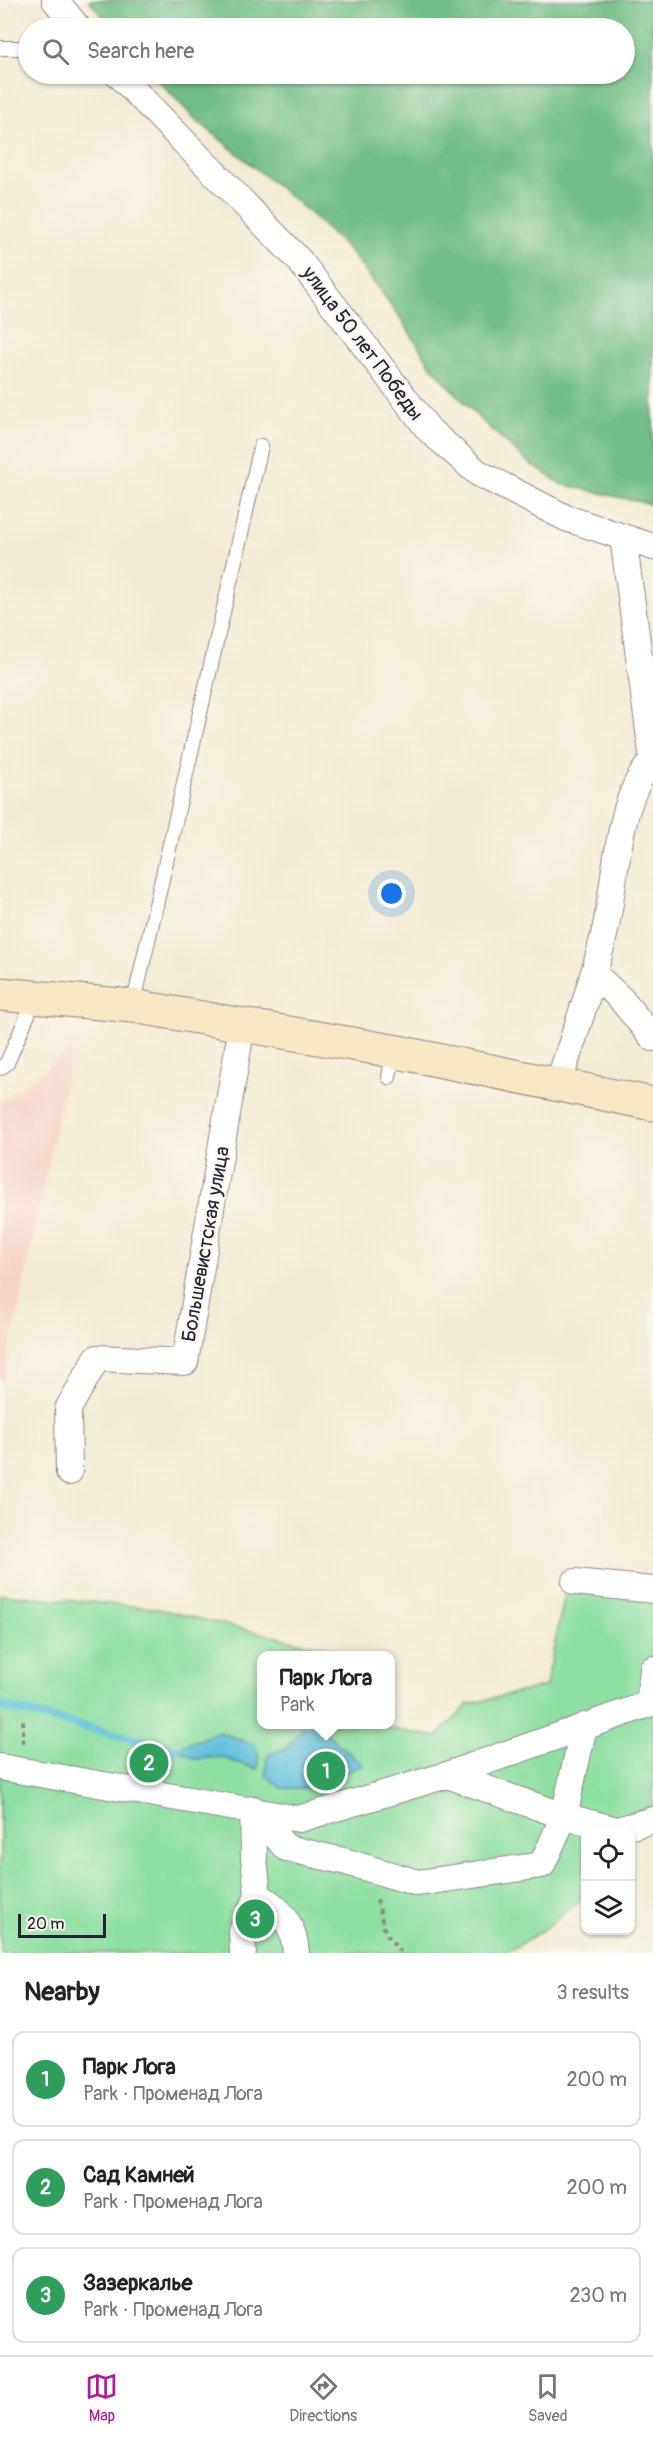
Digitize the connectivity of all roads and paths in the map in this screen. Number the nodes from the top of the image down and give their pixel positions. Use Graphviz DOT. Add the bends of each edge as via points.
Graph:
graph roads {
  1 [pos="55,0"];
  2 [pos="70,18"];
  3 [pos="0,48"];
  4 [pos="18,48"];
  5 [pos="128,84"];
  6 [pos="261,446"];
  7 [pos="623,537"];
  8 [pos="653,547"];
  9 [pos="653,761"];
  10 [pos="594,974"];
  11 [pos="0,994"];
  12 [pos="35,998"];
  13 [pos="133,1006"];
  14 [pos="242,1025"];
  15 [pos="653,1038"];
  16 [pos="0,1068"];
  17 [pos="558,1085"];
  18 [pos="653,1104"];
  19 [pos="69,1472"];
  20 [pos="575,1582"];
  21 [pos="653,1590"];
  22 [pos="653,1669"];
  23 [pos="584,1726"];
  24 [pos="0,1767"];
  25 [pos="447,1774"];
  26 [pos="253,1809"];
  27 [pos="564,1816"];
  28 [pos="653,1820"];
  29 [pos="343,1861"];
  30 [pos="258,1896"];
  31 [pos="243,1953"];
  32 [pos="296,1953"];
  33 [pos="401,1953"];
  1 -- 2 [label="street"];
  3 -- 4 [label="lane"];
  5 -- 7 [label="street, улица 50 лет Победы" via="299,260 429,430 478,473 566,518"];
  6 -- 13 [label="lane"];
  7 -- 8 [label="street, улица 50 лет Победы"];
  7 -- 9 [label="street"];
  9 -- 10 [label="street" via="644,770 624,820"];
  10 -- 15 [label="street"];
  10 -- 17 [label="street"];
  11 -- 12 [label="street"];
  12 -- 13 [label="street"];
  12 -- 16 [label="lane" via="7,1063"];
  13 -- 14 [label="street"];
  14 -- 17 [label="street" via="391,1064"];
  14 -- 19 [label="street, Большевистская улица" via="185,1362 97,1358 68,1409"];
  17 -- 18 [label="street"];
  20 -- 21 [label="street"];
  22 -- 23 [label="street" via="649,1704"];
  23 -- 25 [label="street"];
  23 -- 27 [label="street"];
  24 -- 26 [label="street"];
  25 -- 26 [label="street" via="299,1819"];
  25 -- 27 [label="street"];
  26 -- 29 [label="street" via="286,1848"];
  26 -- 30 [label="street"];
  27 -- 28 [label="street" via="617,1830"];
  27 -- 29 [label="street" via="542,1865 418,1883"];
  29 -- 33 [label="path" via="376,1899 385,1932"];
  30 -- 31 [label="street" via="242,1932"];
  30 -- 32 [label="street" via="277,1906"];
}
